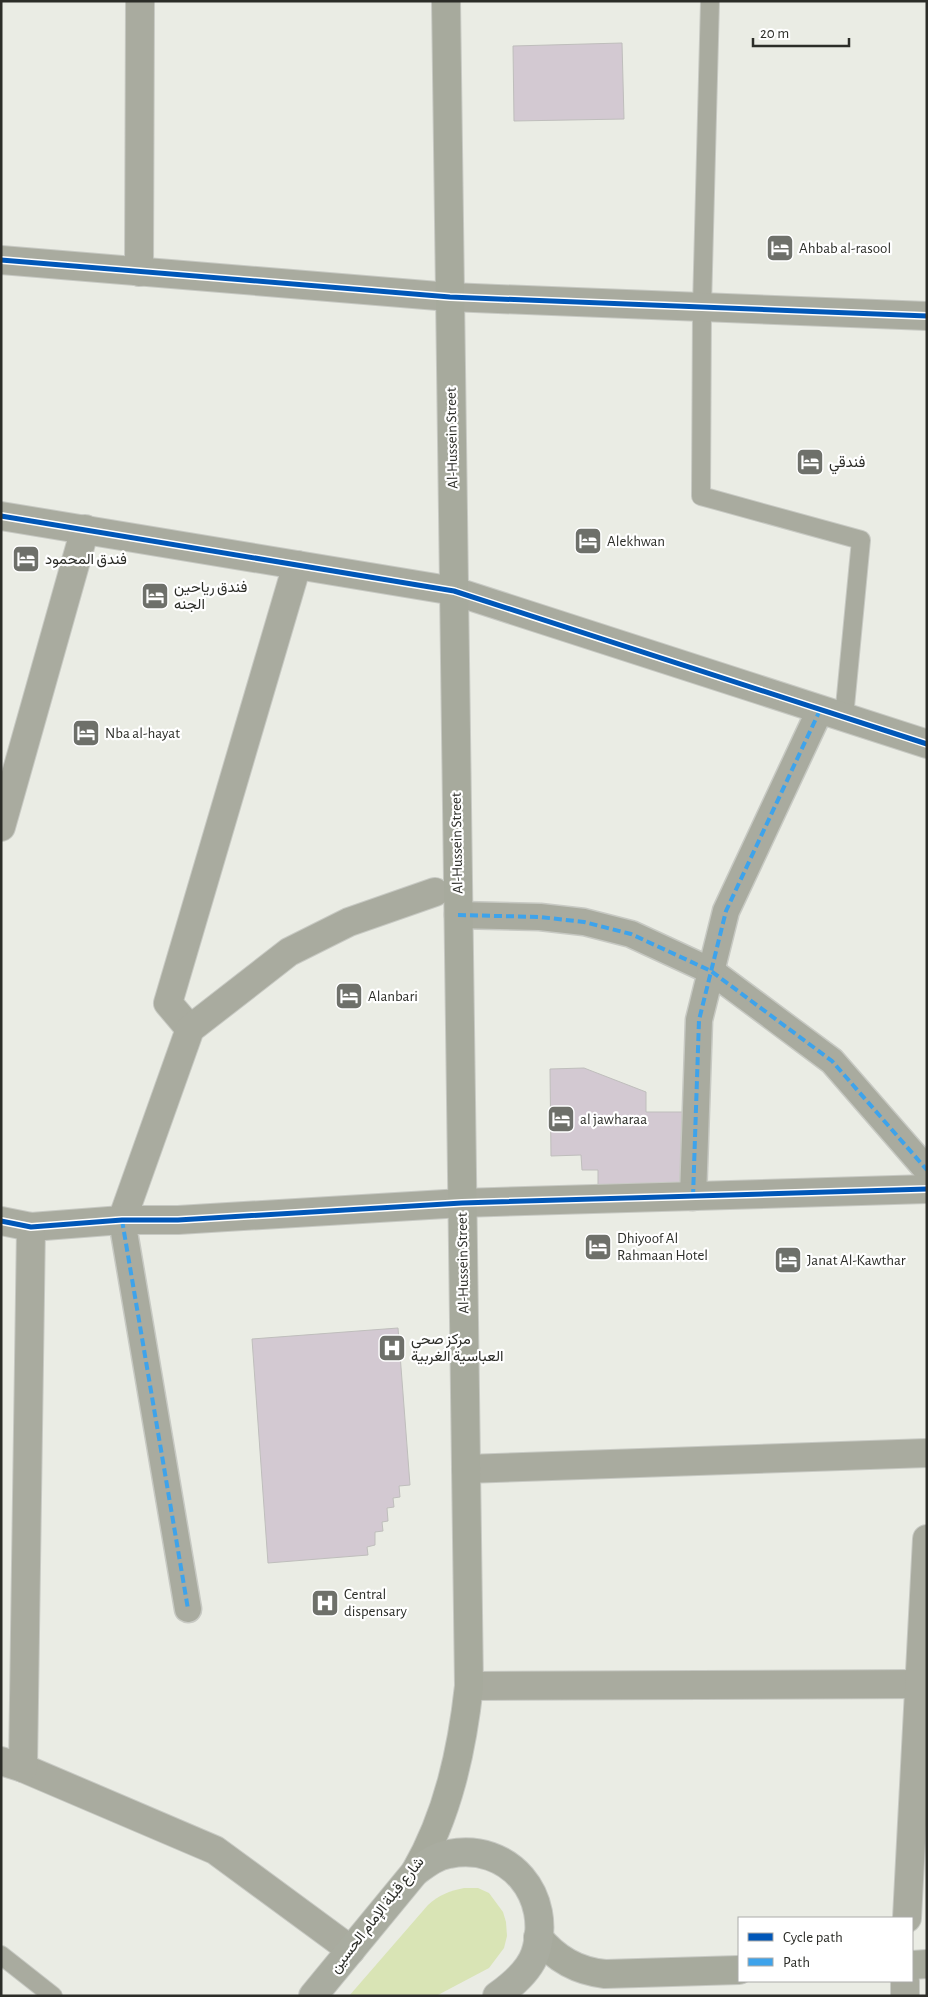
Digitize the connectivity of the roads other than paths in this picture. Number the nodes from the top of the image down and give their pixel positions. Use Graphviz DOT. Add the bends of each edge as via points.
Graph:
graph roads {
  1 [pos="140,1"];
  2 [pos="446,1"];
  3 [pos="710,1"];
  4 [pos="1,260"];
  5 [pos="139,272"];
  6 [pos="450,297"];
  7 [pos="702,307"];
  8 [pos="927,316"];
  9 [pos="1,516"];
  10 [pos="85,529"];
  11 [pos="297,565"];
  12 [pos="454,592"];
  13 [pos="832,714"];
  14 [pos="927,744"];
  15 [pos="1,827"];
  16 [pos="435,892"];
  17 [pos="458,915"];
  18 [pos="710,971"];
  19 [pos="190,1029"];
  20 [pos="927,1170"];
  21 [pos="927,1189"];
  22 [pos="693,1197"];
  23 [pos="462,1203"];
  24 [pos="122,1220"];
  25 [pos="1,1221"];
  26 [pos="31,1227"];
  27 [pos="927,1453"];
  28 [pos="466,1469"];
  29 [pos="927,1539"];
  30 [pos="188,1609"];
  31 [pos="922,1684"];
  32 [pos="469,1686"];
  33 [pos="12,1765"];
  34 [pos="415,1872"];
  35 [pos="907,1917"];
  36 [pos="538,1937"];
  37 [pos="351,1950"];
  38 [pos="1,1955"];
  39 [pos="927,1964"];
  40 [pos="913,1965"];
  41 [pos="738,1970"];
  42 [pos="905,1982"];
  43 [pos="53,1996"];
  44 [pos="313,1996"];
  45 [pos="496,1996"];
  46 [pos="905,1996"];
  1 -- 5 [label="street"];
  2 -- 6 [label="main road, Al-Hussein Street"];
  3 -- 7 [label="lane"];
  4 -- 5 [label="street"];
  5 -- 6 [label="street"];
  6 -- 7 [label="street"];
  6 -- 12 [label="main road, Al-Hussein Street"];
  7 -- 8 [label="street"];
  7 -- 13 [label="lane" via="701,496 861,540"];
  9 -- 10 [label="street"];
  10 -- 11 [label="street"];
  10 -- 15 [label="street"];
  11 -- 12 [label="street"];
  11 -- 19 [label="street" via="168,1003"];
  12 -- 13 [label="street"];
  12 -- 17 [label="main road, Al-Hussein Street"];
  13 -- 14 [label="street"];
  13 -- 18 [label="street" via="726,910"];
  16 -- 19 [label="street" via="349,922 289,952"];
  17 -- 18 [label="street" via="540,916 584,922 631,934"];
  17 -- 23 [label="main road, Al-Hussein Street"];
  18 -- 20 [label="street" via="832,1061"];
  18 -- 22 [label="street" via="700,1020"];
  19 -- 24 [label="street"];
  21 -- 22 [label="street"];
  22 -- 23 [label="street"];
  23 -- 24 [label="street" via="178,1220"];
  23 -- 28 [label="main road, Al-Hussein Street"];
  24 -- 26 [label="street"];
  24 -- 30 [label="street"];
  25 -- 26 [label="street"];
  26 -- 33 [label="street"];
  27 -- 28 [label="street"];
  28 -- 32 [label="main road, Al-Hussein Street"];
  29 -- 31 [label="street"];
  31 -- 32 [label="street"];
  31 -- 35 [label="street"];
  32 -- 34 [label="main road, شارع قبلة الإمام الحسين" via="449,1791 428,1849"];
  33 -- 37 [label="street" via="215,1850"];
  34 -- 36 [label="main road" via="447,1854 484,1854 500,1860 527,1884 539,1918"];
  34 -- 37 [label="main road, شارع قبلة الإمام الحسين"];
  36 -- 41 [label="main road" via="564,1962 592,1972"];
  36 -- 45 [label="main road" via="534,1955 526,1969"];
  37 -- 44 [label="main road, شارع قبلة الإمام الحسين"];
  38 -- 43 [label="lane"];
  39 -- 40 [label="main road"];
  42 -- 46 [label="street"];
}
